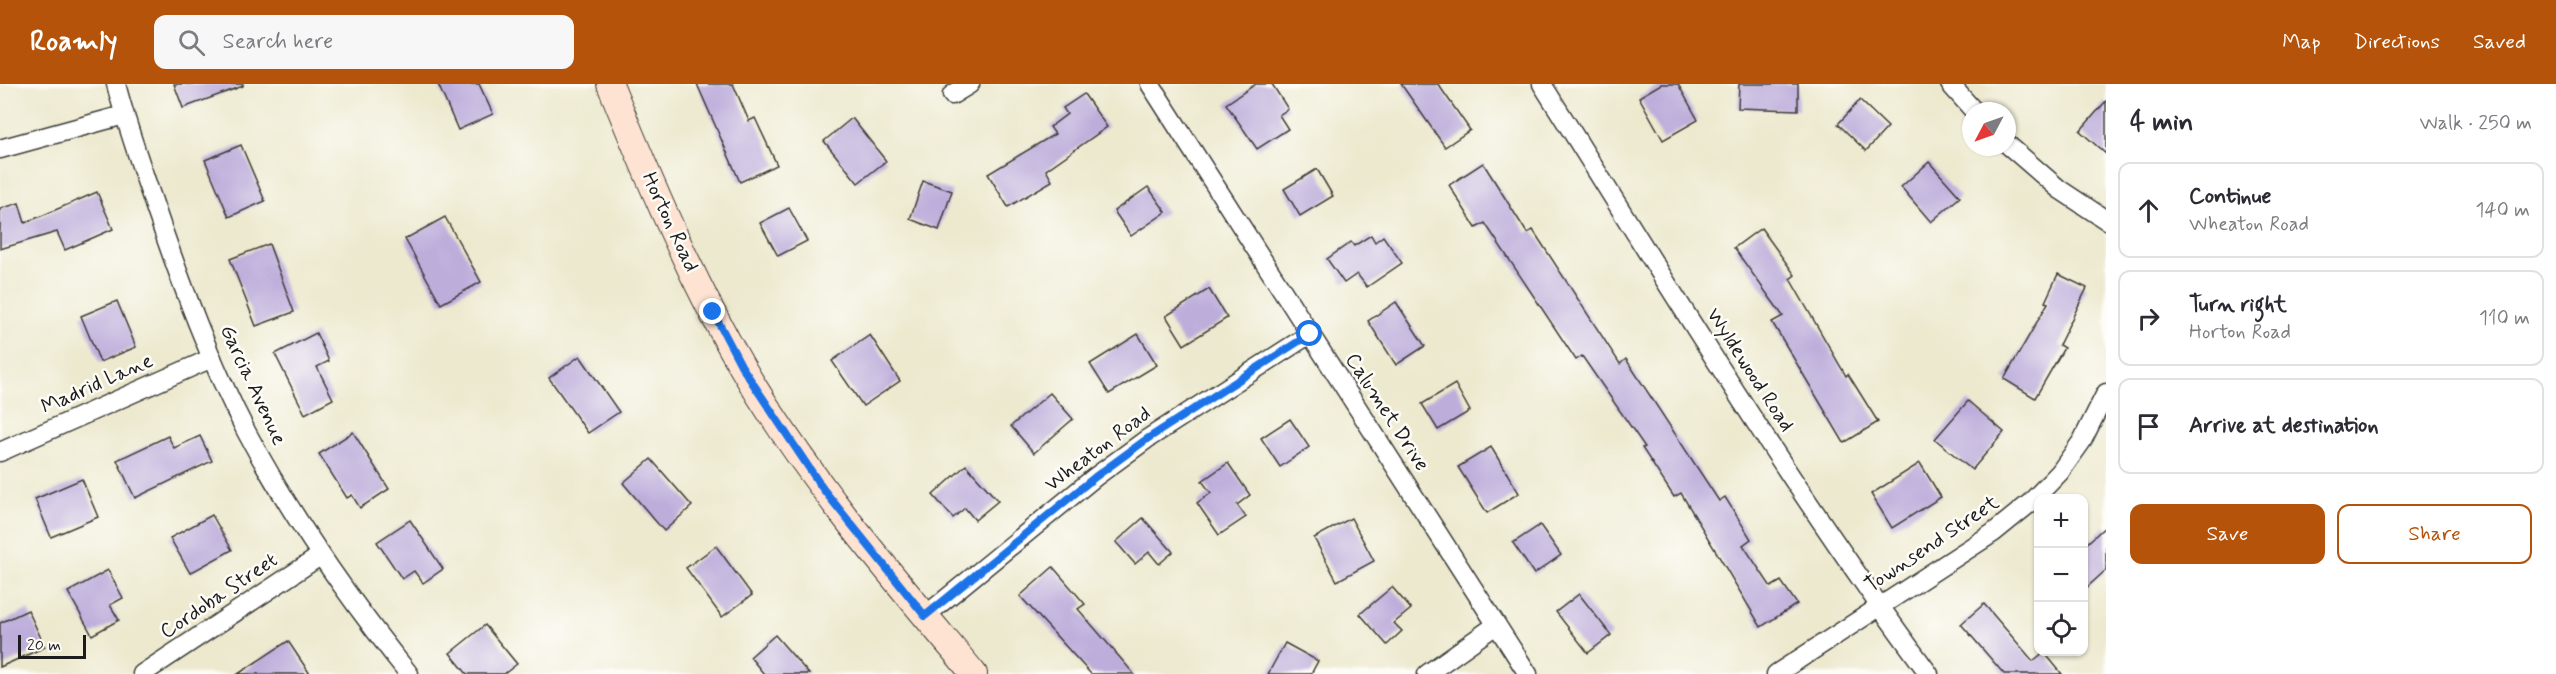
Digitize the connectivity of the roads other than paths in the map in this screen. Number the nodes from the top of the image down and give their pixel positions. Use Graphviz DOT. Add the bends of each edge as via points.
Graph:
graph roads {
  1 [pos="116,84"];
  2 [pos="610,84"];
  3 [pos="969,84"];
  4 [pos="1150,84"];
  5 [pos="1542,84"];
  6 [pos="1950,84"];
  7 [pos="952,95"];
  8 [pos="1966,102"];
  9 [pos="124,115"];
  10 [pos="0,149"];
  11 [pos="2016,152"];
  12 [pos="2106,220"];
  13 [pos="1310,334"];
  14 [pos="212,358"];
  15 [pos="2106,393"];
  16 [pos="0,452"];
  17 [pos="320,556"];
  18 [pos="1880,607"];
  19 [pos="925,616"];
  20 [pos="1496,625"];
  21 [pos="142,674"];
  22 [pos="409,674"];
  23 [pos="974,674"];
  24 [pos="1427,674"];
  25 [pos="1528,674"];
  26 [pos="1776,674"];
  27 [pos="1929,674"];
  1 -- 9 [label="street, Garcia Avenue"];
  2 -- 19 [label="street, Horton Road" via="675,234 742,367 823,489"];
  3 -- 7 [label="street"];
  4 -- 13 [label="street, Calumet Drive"];
  5 -- 18 [label="street, Wyldewood Road" via="1691,322"];
  6 -- 8 [label="street"];
  9 -- 10 [label="street"];
  9 -- 14 [label="street, Garcia Avenue"];
  11 -- 12 [label="street" via="2059,189"];
  13 -- 19 [label="street, Wheaton Road" via="1095,477"];
  13 -- 20 [label="street, Calumet Drive"];
  14 -- 16 [label="street, Madrid Lane"];
  14 -- 17 [label="street, Garcia Avenue" via="247,432"];
  15 -- 18 [label="street, Townsend Street" via="2082,441 2060,472 2030,503 1994,533"];
  17 -- 21 [label="street, Cordoba Street"];
  17 -- 22 [label="street, Garcia Avenue"];
  18 -- 26 [label="street, Townsend Street"];
  18 -- 27 [label="street, Wyldewood Road"];
  19 -- 23 [label="street, Horton Road"];
  20 -- 24 [label="street"];
  20 -- 25 [label="street, Calumet Drive"];
}
